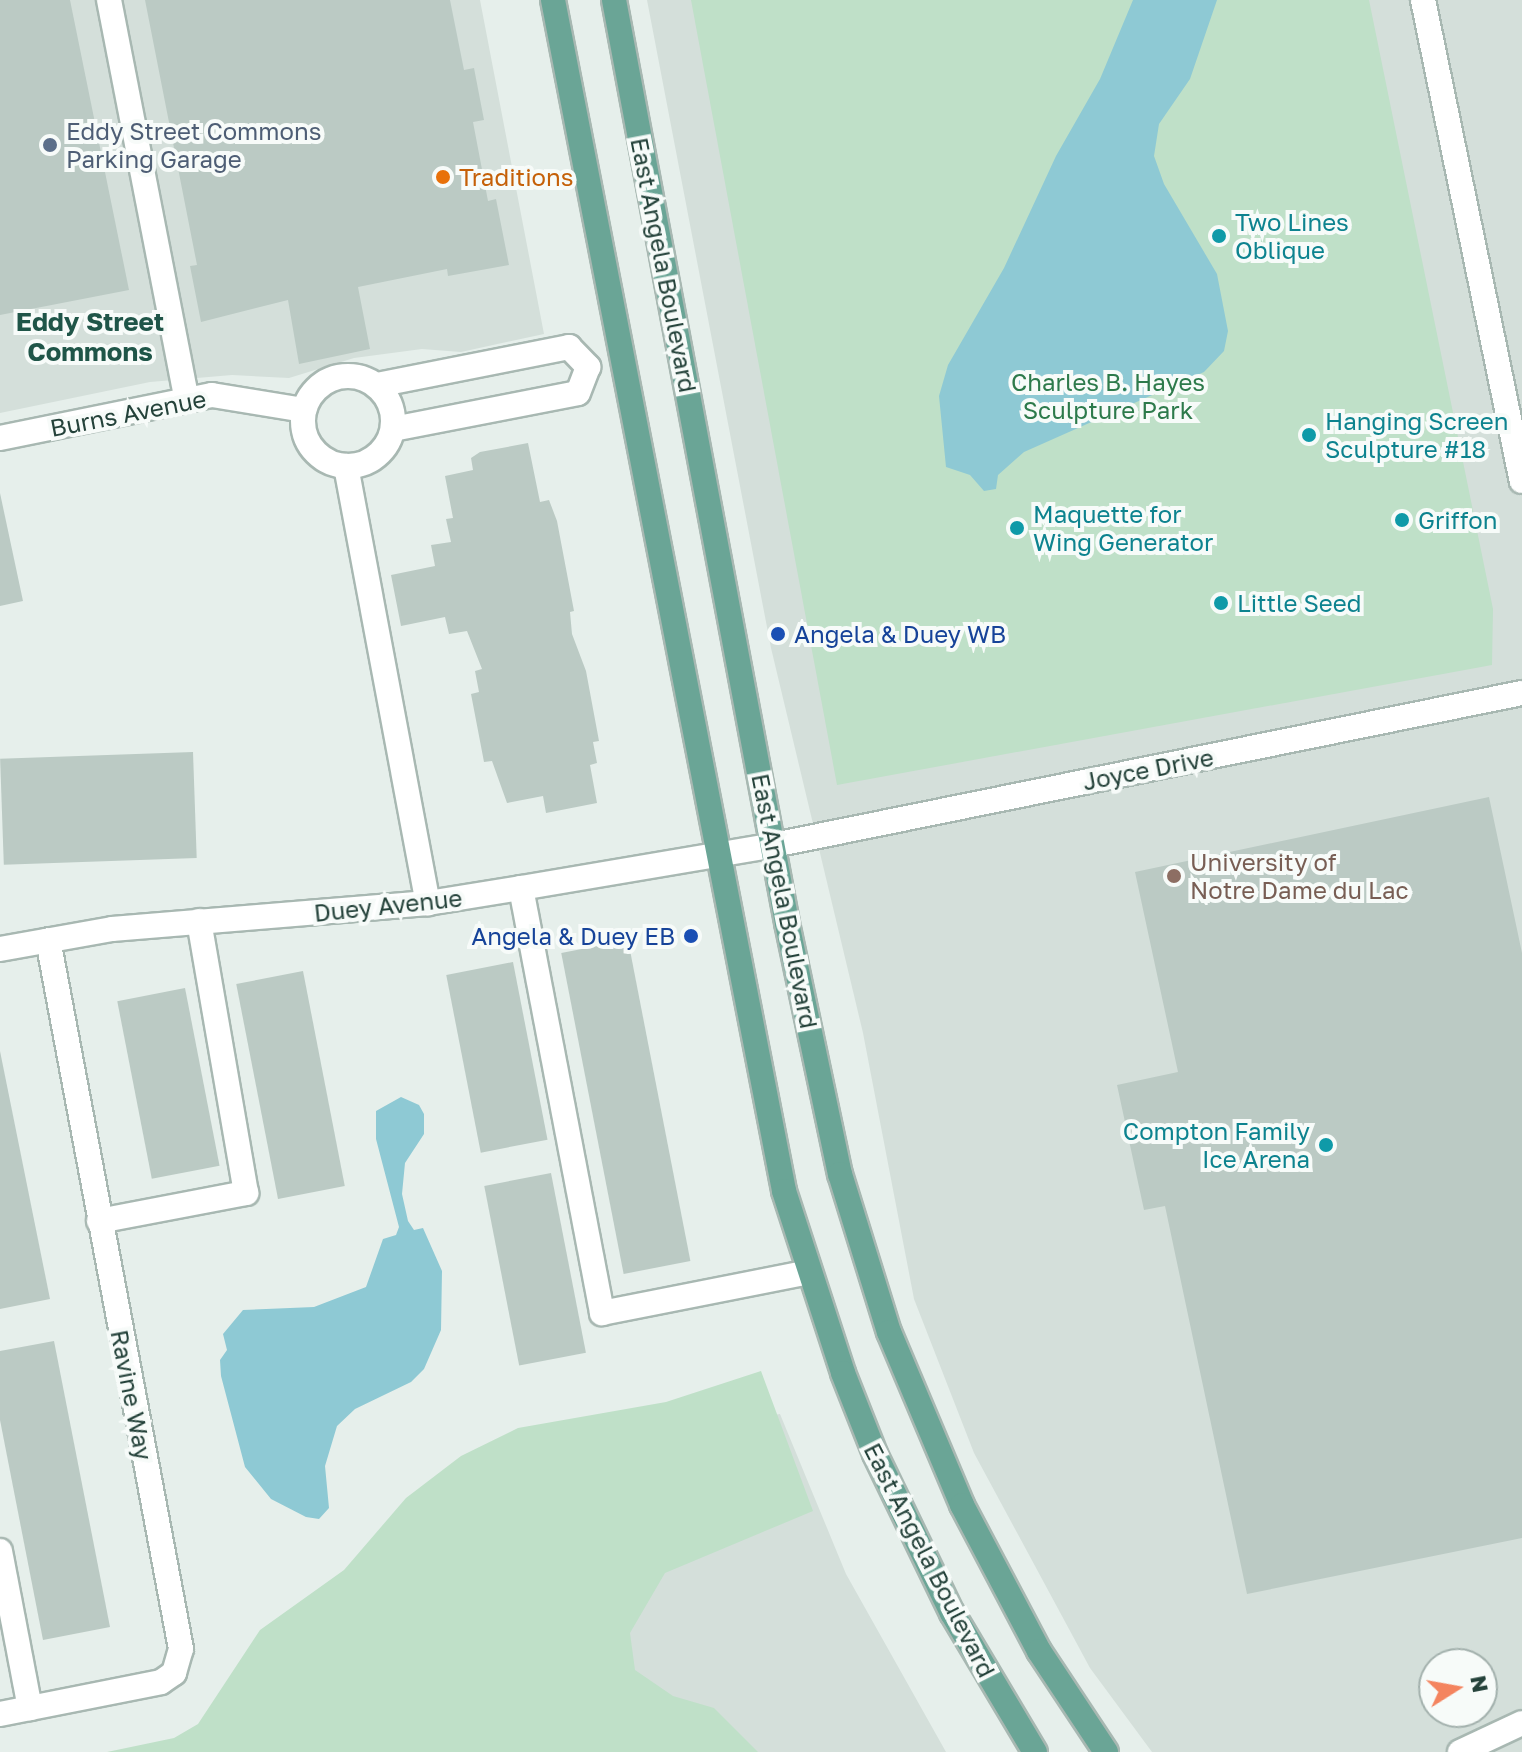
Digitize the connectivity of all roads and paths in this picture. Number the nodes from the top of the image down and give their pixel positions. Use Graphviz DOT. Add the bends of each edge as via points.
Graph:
graph roads {
  1 [pos="109,0"];
  2 [pos="553,0"];
  3 [pos="614,0"];
  4 [pos="1423,0"];
  5 [pos="622,361"];
  6 [pos="588,367"];
  7 [pos="377,385"];
  8 [pos="186,397"];
  9 [pos="304,410"];
  10 [pos="393,429"];
  11 [pos="0,438"];
  12 [pos="346,466"];
  13 [pos="1522,481"];
  14 [pos="1522,693"];
  15 [pos="774,845"];
  16 [pos="716,855"];
  17 [pos="521,888"];
  18 [pos="428,903"];
  19 [pos="199,921"];
  20 [pos="48,940"];
  21 [pos="0,949"];
  22 [pos="99,1221"];
  23 [pos="809,1272"];
  24 [pos="0,1551"];
  25 [pos="30,1708"];
  26 [pos="0,1714"];
  27 [pos="1522,1723"];
  28 [pos="1035,1752"];
  29 [pos="1106,1752"];
  30 [pos="1460,1752"];
  1 -- 8 [label="street"];
  2 -- 5 [label="main road, East Angela Boulevard"];
  3 -- 15 [label="main road, East Angela Boulevard"];
  4 -- 13 [label="street"];
  5 -- 6 [label="street"];
  5 -- 16 [label="main road, East Angela Boulevard"];
  6 -- 7 [label="street" via="569,347"];
  6 -- 10 [label="street" via="578,393"];
  7 -- 9 [label="street" via="340,376 317,388"];
  7 -- 10 [label="street" via="391,405"];
  8 -- 9 [label="street, Burns Avenue" via="253,399"];
  8 -- 11 [label="street, Burns Avenue"];
  9 -- 12 [label="street" via="312,447"];
  10 -- 12 [label="street" via="371,460"];
  12 -- 18 [label="street"];
  14 -- 15 [label="street, Joyce Drive"];
  15 -- 16 [label="street, Duey Avenue"];
  15 -- 29 [label="main road, East Angela Boulevard" via="840,1174 889,1332 997,1577"];
  16 -- 17 [label="street, Duey Avenue"];
  16 -- 23 [label="main road, East Angela Boulevard" via="768,1119"];
  17 -- 18 [label="street, Duey Avenue"];
  17 -- 23 [label="street" via="602,1313"];
  18 -- 19 [label="street, Duey Avenue"];
  19 -- 20 [label="street, Duey Avenue"];
  19 -- 22 [label="street" via="246,1193"];
  20 -- 21 [label="street, Duey Avenue"];
  20 -- 22 [label="street, Ravine Way"];
  22 -- 25 [label="street, Ravine Way" via="181,1649 179,1663 161,1682"];
  23 -- 28 [label="main road, East Angela Boulevard" via="843,1373 915,1540"];
  24 -- 25 [label="street"];
  25 -- 26 [label="street, Ravine Way"];
  27 -- 30 [label="street"];
}
